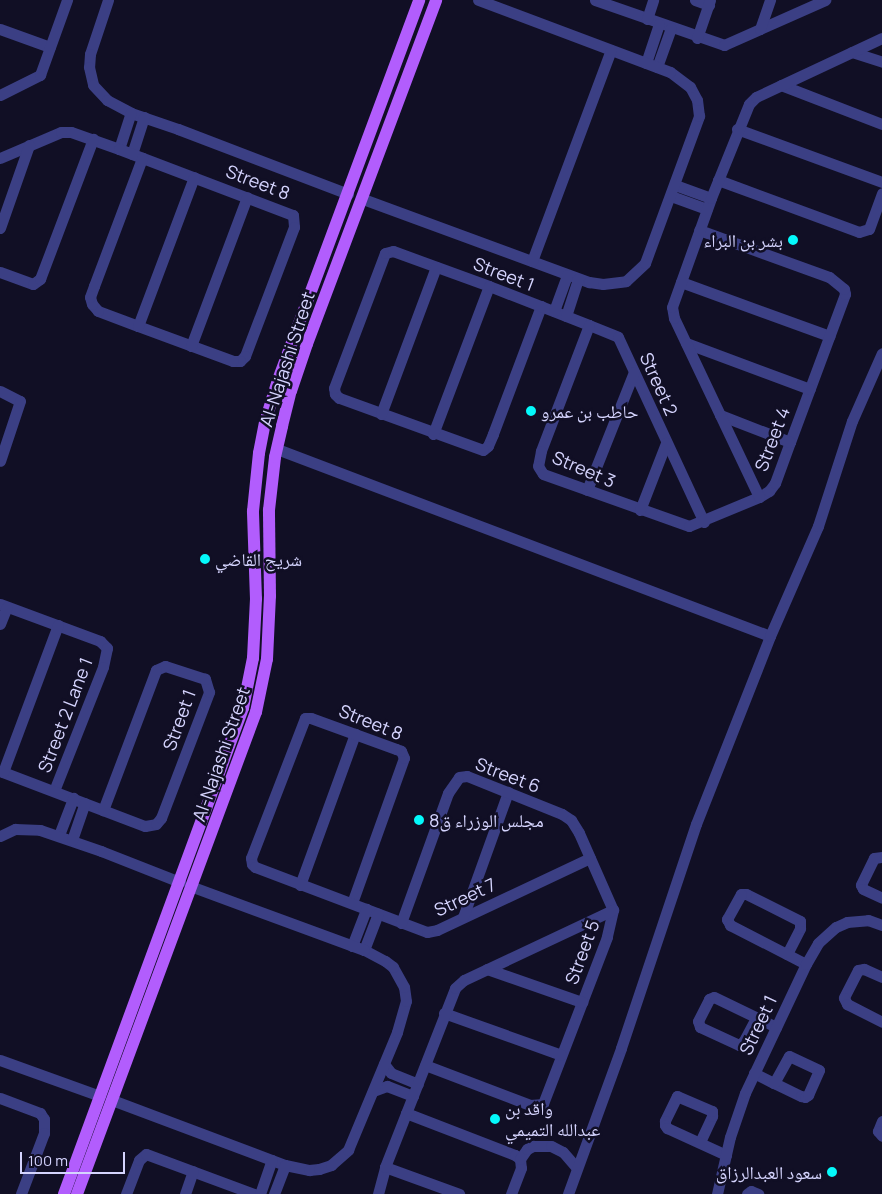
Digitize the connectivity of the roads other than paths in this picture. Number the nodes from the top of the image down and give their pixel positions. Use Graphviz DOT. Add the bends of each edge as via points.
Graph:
graph roads {
  1 [pos="67,0"];
  2 [pos="108,0"];
  3 [pos="419,0"];
  4 [pos="436,0"];
  5 [pos="478,0"];
  6 [pos="595,0"];
  7 [pos="653,0"];
  8 [pos="696,0"];
  9 [pos="770,0"];
  10 [pos="825,0"];
  11 [pos="709,2"];
  12 [pos="647,19"];
  13 [pos="659,24"];
  14 [pos="671,28"];
  15 [pos="0,29"];
  16 [pos="760,29"];
  17 [pos="697,38"];
  18 [pos="882,38"];
  19 [pos="50,47"];
  20 [pos="611,50"];
  21 [pos="852,52"];
  22 [pos="882,62"];
  23 [pos="652,65"];
  24 [pos="781,85"];
  25 [pos="3,92"];
  26 [pos="131,113"];
  27 [pos="144,117"];
  28 [pos="882,124"];
  29 [pos="738,129"];
  30 [pos="93,139"];
  31 [pos="29,145"];
  32 [pos="119,149"];
  33 [pos="137,156"];
  34 [pos="0,158"];
  35 [pos="194,177"];
  36 [pos="718,180"];
  37 [pos="882,182"];
  38 [pos="673,190"];
  39 [pos="882,193"];
  40 [pos="348,194"];
  41 [pos="247,197"];
  42 [pos="363,199"];
  43 [pos="709,204"];
  44 [pos="0,228"];
  45 [pos="699,230"];
  46 [pos="532,261"];
  47 [pos="436,267"];
  48 [pos="0,272"];
  49 [pos="317,277"];
  50 [pos="573,277"];
  51 [pos="331,282"];
  52 [pos="680,282"];
  53 [pos="489,286"];
  54 [pos="309,296"];
  55 [pos="323,304"];
  56 [pos="541,306"];
  57 [pos="554,311"];
  58 [pos="566,316"];
  59 [pos="590,324"];
  60 [pos="138,326"];
  61 [pos="829,336"];
  62 [pos="686,342"];
  63 [pos="191,346"];
  64 [pos="882,353"];
  65 [pos="634,372"];
  66 [pos="810,389"];
  67 [pos="0,391"];
  68 [pos="381,414"];
  69 [pos="720,415"];
  70 [pos="433,434"];
  71 [pos="790,442"];
  72 [pos="666,443"];
  73 [pos="277,449"];
  74 [pos="0,461"];
  75 [pos="587,490"];
  76 [pos="759,498"];
  77 [pos="640,510"];
  78 [pos="704,522"];
  79 [pos="3,605"];
  80 [pos="0,624"];
  81 [pos="58,625"];
  82 [pos="770,636"];
  83 [pos="355,734"];
  84 [pos="1,771"];
  85 [pos="228,771"];
  86 [pos="221,790"];
  87 [pos="54,791"];
  88 [pos="508,792"];
  89 [pos="73,798"];
  90 [pos="85,803"];
  91 [pos="103,810"];
  92 [pos="59,835"];
  93 [pos="0,836"];
  94 [pos="72,840"];
  95 [pos="882,857"];
  96 [pos="590,858"];
  97 [pos="180,882"];
  98 [pos="300,885"];
  99 [pos="193,887"];
  100 [pos="882,898"];
  101 [pos="352,903"];
  102 [pos="366,909"];
  103 [pos="613,910"];
  104 [pos="378,914"];
  105 [pos="464,917"];
  106 [pos="880,920"];
  107 [pos="401,923"];
  108 [pos="352,946"];
  109 [pos="364,950"];
  110 [pos="787,954"];
  111 [pos="806,964"];
  112 [pos="487,969"];
  113 [pos="882,977"];
  114 [pos="582,1002"];
  115 [pos="444,1013"];
  116 [pos="756,1018"];
  117 [pos="882,1022"];
  118 [pos="776,1027"];
  119 [pos="561,1055"];
  120 [pos="0,1060"];
  121 [pos="384,1064"];
  122 [pos="425,1066"];
  123 [pos="754,1073"];
  124 [pos="774,1083"];
  125 [pos="418,1084"];
  126 [pos="374,1091"];
  127 [pos="100,1096"];
  128 [pos="413,1096"];
  129 [pos="0,1098"];
  130 [pos="112,1100"];
  131 [pos="406,1114"];
  132 [pos="882,1121"];
  133 [pos="882,1136"];
  134 [pos="700,1142"];
  135 [pos="726,1155"];
  136 [pos="520,1159"];
  137 [pos="272,1160"];
  138 [pos="284,1165"];
  139 [pos="385,1167"];
  140 [pos="577,1168"];
  141 [pos="193,1171"];
  142 [pos="248,1193"];
  143 [pos="719,1193"];
  144 [pos="21,1194"];
  145 [pos="64,1194"];
  146 [pos="77,1194"];
  147 [pos="126,1194"];
  148 [pos="184,1194"];
  149 [pos="260,1194"];
  150 [pos="274,1194"];
  151 [pos="378,1194"];
  152 [pos="459,1194"];
  153 [pos="512,1194"];
  154 [pos="568,1194"];
  155 [pos="747,1194"];
  156 [pos="758,1194"];
  1 -- 19 [label="street"];
  2 -- 26 [label="street" via="90,54 90,77 106,100"];
  3 -- 40 [label="main road, Al-Najashi Street"];
  4 -- 42 [label="main road, Al-Najashi Street"];
  5 -- 20 [label="street"];
  6 -- 12 [label="street"];
  7 -- 12 [label="street"];
  8 -- 11 [label="street"];
  9 -- 16 [label="street"];
  10 -- 16 [label="street"];
  11 -- 17 [label="street"];
  12 -- 13 [label="street"];
  13 -- 14 [label="street"];
  13 -- 23 [label="street"];
  14 -- 17 [label="street"];
  14 -- 23 [label="street"];
  15 -- 19 [label="street"];
  16 -- 17 [label="street" via="724,45"];
  18 -- 21 [label="street"];
  19 -- 25 [label="street" via="40,75"];
  20 -- 23 [label="street"];
  20 -- 46 [label="street"];
  21 -- 22 [label="street"];
  21 -- 24 [label="street"];
  23 -- 38 [label="street" via="680,78 697,100 699,116"];
  24 -- 28 [label="street"];
  24 -- 29 [label="street" via="749,104"];
  26 -- 27 [label="street"];
  26 -- 32 [label="street"];
  27 -- 33 [label="street"];
  27 -- 40 [label="street"];
  29 -- 36 [label="street"];
  29 -- 37 [label="street"];
  30 -- 31 [label="street" via="66,132"];
  30 -- 32 [label="street"];
  30 -- 48 [label="street" via="40,279 33,284"];
  31 -- 34 [label="street"];
  31 -- 44 [label="street"];
  32 -- 33 [label="street"];
  33 -- 35 [label="street, Street 8"];
  33 -- 60 [label="street, Street 8" via="90,301 98,311"];
  35 -- 41 [label="street, Street 8"];
  35 -- 60 [label="street"];
  36 -- 39 [label="street" via="859,232 869,228"];
  36 -- 43 [label="street"];
  38 -- 43 [label="street"];
  38 -- 50 [label="street" via="645,263 637,272 626,281 615,284 596,284"];
  40 -- 49 [label="main road, Al-Najashi Street"];
  41 -- 63 [label="street"];
  41 -- 63 [label="street, Street 8" via="290,213 294,227 243,359 233,361"];
  42 -- 46 [label="street"];
  42 -- 51 [label="main road, Al-Najashi Street"];
  43 -- 45 [label="street, Street 4"];
  45 -- 52 [label="street, Street 4"];
  45 -- 61 [label="street, Street 4" via="841,284 845,294"];
  46 -- 50 [label="street"];
  47 -- 53 [label="street, Street 1"];
  47 -- 68 [label="street"];
  47 -- 68 [label="street, Street 1" via="393,251 384,254 334,388 339,398"];
  49 -- 51 [label="main road" via="323,283"];
  49 -- 54 [label="main road, Al-Najashi Street"];
  50 -- 57 [label="street"];
  50 -- 58 [label="street"];
  51 -- 55 [label="main road, Al-Najashi Street"];
  52 -- 61 [label="street"];
  52 -- 62 [label="street, Street 4" via="673,312"];
  53 -- 56 [label="street, Street 1"];
  53 -- 70 [label="street"];
  54 -- 55 [label="main road" via="319,296"];
  54 -- 85 [label="main road, Al-Najashi Street" via="278,380 258,453 253,511 256,599 253,658"];
  55 -- 73 [label="main road, Al-Najashi Street" via="291,391"];
  56 -- 57 [label="street, Street 2"];
  56 -- 70 [label="street, Street 1" via="488,446 483,450 477,449"];
  57 -- 58 [label="street, Street 2"];
  58 -- 59 [label="street, Street 2"];
  59 -- 65 [label="street, Street 2" via="621,340"];
  59 -- 75 [label="street, Street 3" via="538,466 543,474"];
  60 -- 63 [label="street, Street 8"];
  61 -- 66 [label="street, Street 4"];
  62 -- 66 [label="street"];
  62 -- 69 [label="street, Street 4"];
  64 -- 82 [label="street" via="852,421 818,526"];
  65 -- 72 [label="street, Street 2"];
  65 -- 75 [label="street"];
  66 -- 71 [label="street, Street 4"];
  67 -- 74 [label="street" via="18,397 20,401"];
  68 -- 70 [label="street, Street 1"];
  69 -- 71 [label="street"];
  69 -- 76 [label="street, Street 4"];
  71 -- 76 [label="street, Street 4" via="775,483"];
  72 -- 77 [label="street"];
  72 -- 78 [label="street, Street 2"];
  73 -- 82 [label="street"];
  73 -- 85 [label="main road, Al-Najashi Street" via="269,510 267,659 256,712"];
  75 -- 77 [label="street, Street 3"];
  76 -- 78 [label="street, Street 3"];
  77 -- 78 [label="street, Street 3" via="689,526"];
  79 -- 80 [label="street"];
  79 -- 81 [label="street, Street 2 Lane 1"];
  81 -- 84 [label="street"];
  81 -- 87 [label="street, Street 2 Lane 1" via="100,641 105,644 107,652"];
  82 -- 140 [label="street" via="696,824"];
  83 -- 98 [label="street"];
  83 -- 98 [label="street, Street 8" via="305,718 252,858 255,867"];
  83 -- 101 [label="street, Street 8" via="401,751 404,758"];
  84 -- 87 [label="street"];
  85 -- 86 [label="main road, Al-Najashi Street"];
  86 -- 97 [label="main road, Al-Najashi Street"];
  86 -- 99 [label="main road, Al-Najashi Street"];
  87 -- 89 [label="street"];
  88 -- 96 [label="street, Street 6" via="571,820"];
  88 -- 105 [label="street"];
  88 -- 107 [label="street, Street 6" via="468,776 459,776 453,783"];
  89 -- 90 [label="street"];
  89 -- 92 [label="street"];
  90 -- 91 [label="street"];
  90 -- 94 [label="street"];
  91 -- 91 [label="street, Street 1" via="144,826 156,824 161,818 209,692 205,679 165,666 156,670"];
  92 -- 93 [label="street" via="15,829"];
  92 -- 94 [label="street"];
  94 -- 97 [label="street"];
  95 -- 100 [label="street" via="874,858 861,885"];
  96 -- 103 [label="street, Street 6"];
  96 -- 105 [label="street, Street 7"];
  97 -- 127 [label="main road, Al-Najashi Street"];
  98 -- 101 [label="street, Street 8"];
  99 -- 108 [label="street"];
  99 -- 130 [label="main road, Al-Najashi Street"];
  101 -- 102 [label="street, Street 7"];
  102 -- 104 [label="street, Street 7"];
  102 -- 108 [label="street"];
  103 -- 112 [label="street, Street 5"];
  103 -- 114 [label="street, Street 5" via="607,937"];
  104 -- 107 [label="street, Street 7"];
  104 -- 109 [label="street"];
  105 -- 107 [label="street, Street 7" via="427,932"];
  106 -- 111 [label="street, Street 1" via="861,920 836,927 818,943"];
  108 -- 109 [label="street"];
  109 -- 121 [label="street" via="393,967 404,987 406,1001"];
  110 -- 110 [label="street" via="727,922 741,894 800,921 800,928"];
  110 -- 111 [label="street"];
  111 -- 118 [label="street, Street 1"];
  112 -- 114 [label="street"];
  112 -- 115 [label="street, Street 5" via="455,988"];
  113 -- 117 [label="street" via="860,969 844,998 847,1004"];
  114 -- 119 [label="street, Street 5"];
  115 -- 119 [label="street"];
  115 -- 122 [label="street, Street 5"];
  116 -- 116 [label="street" via="712,997 698,1020 700,1027 737,1045 743,1042"];
  116 -- 118 [label="street"];
  118 -- 123 [label="street, Street 1"];
  119 -- 122 [label="street, Street 5" via="543,1104 536,1106"];
  120 -- 127 [label="street"];
  121 -- 125 [label="street" via="391,1073"];
  121 -- 126 [label="street"];
  122 -- 125 [label="street, Street 5"];
  123 -- 124 [label="street"];
  123 -- 135 [label="street, Street 1" via="737,1114"];
  125 -- 128 [label="street, Street 5"];
  126 -- 128 [label="street" via="387,1086"];
  126 -- 138 [label="street" via="354,1138 341,1158 331,1165 314,1169"];
  127 -- 145 [label="main road, Al-Najashi Street"];
  128 -- 131 [label="street, Street 5"];
  129 -- 144 [label="street" via="40,1114 44,1119 44,1133"];
  130 -- 137 [label="street"];
  130 -- 146 [label="main road, Al-Najashi Street"];
  131 -- 136 [label="street" via="515,1154"];
  131 -- 139 [label="street"];
  132 -- 133 [label="street" via="878,1131"];
  134 -- 134 [label="street" via="665,1125 677,1096 712,1111"];
  134 -- 135 [label="street"];
  135 -- 143 [label="street, Street 1"];
  136 -- 140 [label="street" via="533,1146 551,1146 563,1152"];
  136 -- 153 [label="street" via="520,1173"];
  137 -- 138 [label="street"];
  137 -- 149 [label="street"];
  138 -- 150 [label="street"];
  139 -- 151 [label="street"];
  139 -- 152 [label="street"];
  140 -- 154 [label="street"];
  141 -- 142 [label="street"];
  141 -- 147 [label="street" via="143,1155"];
  141 -- 148 [label="street"];
  155 -- 156 [label="street" via="751,1191"];
}
